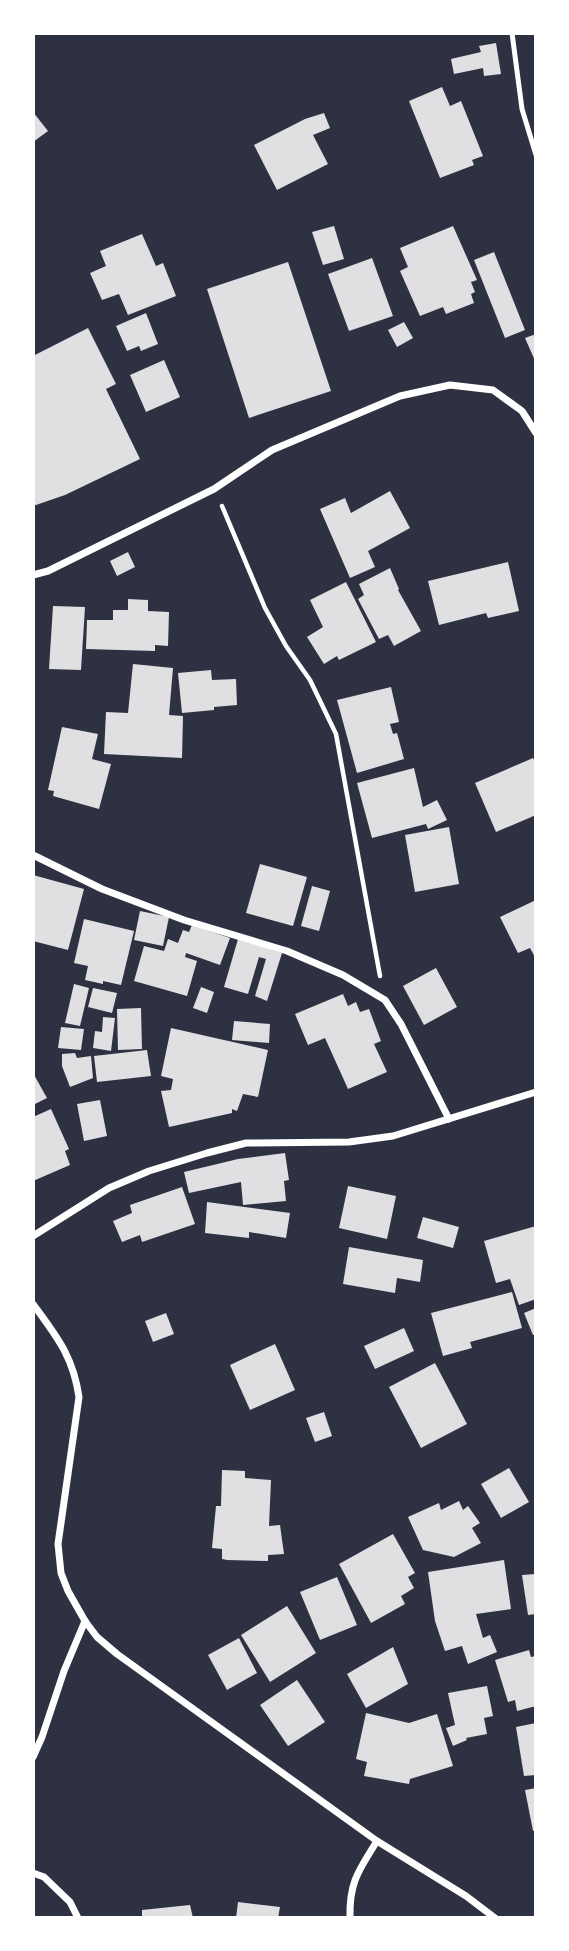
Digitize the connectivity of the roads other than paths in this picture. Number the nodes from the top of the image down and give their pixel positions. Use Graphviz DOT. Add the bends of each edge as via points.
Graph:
graph roads {
  1 [pos="512,33"];
  2 [pos="536,155"];
  3 [pos="536,433"];
  4 [pos="33,575"];
  5 [pos="33,855"];
  6 [pos="536,1092"];
  7 [pos="449,1119"];
  8 [pos="33,1236"];
  9 [pos="33,1304"];
  10 [pos="85,1621"];
  11 [pos="33,1757"];
  12 [pos="377,1841"];
  13 [pos="33,1873"];
  14 [pos="78,1918"];
  15 [pos="350,1918"];
  16 [pos="495,1918"];
  1 -- 2 [label="lane" via="522,109"];
  3 -- 4 [label="street" via="522,411 493,390 450,385 400,396 272,450 214,489"];
  5 -- 7 [label="street" via="172,916 287,951 343,975 385,1000"];
  6 -- 7 [label="street"];
  7 -- 8 [label="street" via="382,1138 246,1143 207,1153 109,1188"];
  9 -- 10 [label="street" via="68,1356 79,1397 58,1544 61,1573"];
  10 -- 11 [label="street"];
  10 -- 12 [label="street" via="117,1654"];
  12 -- 15 [label="street" via="355,1876"];
  12 -- 16 [label="street"];
  13 -- 14 [label="street" via="71,1902"];
}
